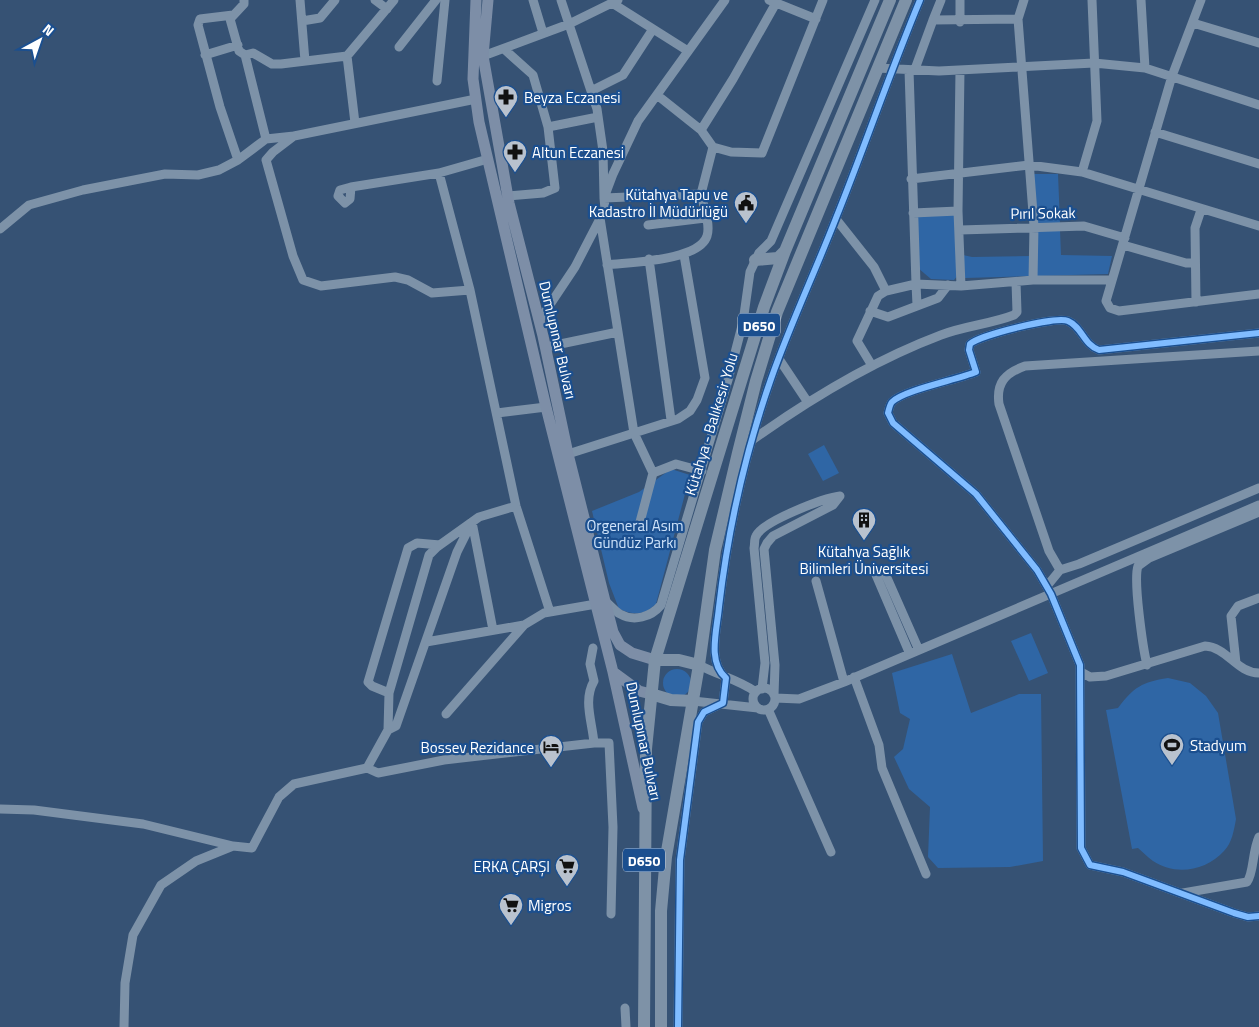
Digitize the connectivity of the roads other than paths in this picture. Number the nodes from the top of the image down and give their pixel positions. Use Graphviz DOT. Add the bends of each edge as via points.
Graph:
graph roads {
  1 [pos="244,0"];
  2 [pos="300,0"];
  3 [pos="335,0"];
  4 [pos="375,0"];
  5 [pos="394,0"];
  6 [pos="436,0"];
  7 [pos="445,0"];
  8 [pos="476,0"];
  9 [pos="488,0"];
  10 [pos="533,0"];
  11 [pos="562,0"];
  12 [pos="725,0"];
  13 [pos="823,0"];
  14 [pos="875,0"];
  15 [pos="890,0"];
  16 [pos="906,0"];
  17 [pos="920,0"];
  18 [pos="941,0"];
  19 [pos="960,0"];
  20 [pos="1024,0"];
  21 [pos="1092,0"];
  22 [pos="1142,0"];
  23 [pos="1201,0"];
  24 [pos="615,2"];
  25 [pos="777,2"];
  26 [pos="387,9"];
  27 [pos="233,15"];
  28 [pos="816,19"];
  29 [pos="933,20"];
  30 [pos="1018,20"];
  31 [pos="302,21"];
  32 [pos="960,22"];
  33 [pos="1193,23"];
  34 [pos="569,24"];
  35 [pos="653,29"];
  36 [pos="543,33"];
  37 [pos="1259,43"];
  38 [pos="238,46"];
  39 [pos="399,47"];
  40 [pos="504,49"];
  41 [pos="688,51"];
  42 [pos="205,55"];
  43 [pos="245,55"];
  44 [pos="347,56"];
  45 [pos="483,56"];
  46 [pos="305,61"];
  47 [pos="1094,63"];
  48 [pos="1022,65"];
  49 [pos="877,68"];
  50 [pos="1145,68"];
  51 [pos="904,69"];
  52 [pos="960,70"];
  53 [pos="1172,76"];
  54 [pos="437,81"];
  55 [pos="592,91"];
  56 [pos="657,95"];
  57 [pos="476,99"];
  58 [pos="1259,105"];
  59 [pos="598,117"];
  60 [pos="355,123"];
  61 [pos="548,127"];
  62 [pos="701,130"];
  63 [pos="1155,132"];
  64 [pos="294,136"];
  65 [pos="266,139"];
  66 [pos="713,147"];
  67 [pos="488,159"];
  68 [pos="238,160"];
  69 [pos="1259,164"];
  70 [pos="1029,165"];
  71 [pos="1082,172"];
  72 [pos="439,173"];
  73 [pos="958,174"];
  74 [pos="911,179"];
  75 [pos="351,187"];
  76 [pos="1138,190"];
  77 [pos="701,194"];
  78 [pos="507,196"];
  79 [pos="604,198"];
  80 [pos="1201,210"];
  81 [pos="958,211"];
  82 [pos="913,213"];
  83 [pos="600,218"];
  84 [pos="705,218"];
  85 [pos="836,219"];
  86 [pos="1248,222"];
  87 [pos="1259,222"];
  88 [pos="648,225"];
  89 [pos="1034,226"];
  90 [pos="1259,226"];
  91 [pos="0,229"];
  92 [pos="960,230"];
  93 [pos="1124,241"];
  94 [pos="785,251"];
  95 [pos="684,255"];
  96 [pos="649,259"];
  97 [pos="755,260"];
  98 [pos="1194,263"];
  99 [pos="607,265"];
  100 [pos="1033,280"];
  101 [pos="1111,280"];
  102 [pos="1016,282"];
  103 [pos="916,284"];
  104 [pos="948,286"];
  105 [pos="961,286"];
  106 [pos="470,290"];
  107 [pos="886,292"];
  108 [pos="1259,294"];
  109 [pos="1196,302"];
  110 [pos="918,305"];
  111 [pos="870,311"];
  112 [pos="539,321"];
  113 [pos="618,332"];
  114 [pos="1259,333"];
  115 [pos="546,347"];
  116 [pos="1259,351"];
  117 [pos="779,359"];
  118 [pos="871,364"];
  119 [pos="808,401"];
  120 [pos="546,407"];
  121 [pos="497,413"];
  122 [pos="671,420"];
  123 [pos="634,433"];
  124 [pos="751,441"];
  125 [pos="568,454"];
  126 [pos="702,471"];
  127 [pos="653,474"];
  128 [pos="1259,488"];
  129 [pos="1259,505"];
  130 [pos="516,506"];
  131 [pos="1259,512"];
  132 [pos="472,522"];
  133 [pos="640,522"];
  134 [pos="440,545"];
  135 [pos="1060,570"];
  136 [pos="816,581"];
  137 [pos="1049,590"];
  138 [pos="1259,598"];
  139 [pos="600,602"];
  140 [pos="550,612"];
  141 [pos="524,625"];
  142 [pos="493,630"];
  143 [pos="426,642"];
  144 [pos="593,648"];
  145 [pos="918,648"];
  146 [pos="909,652"];
  147 [pos="655,660"];
  148 [pos="714,661"];
  149 [pos="1236,663"];
  150 [pos="1147,665"];
  151 [pos="703,667"];
  152 [pos="613,672"];
  153 [pos="1080,672"];
  154 [pos="1259,673"];
  155 [pos="854,677"];
  156 [pos="726,678"];
  157 [pos="844,682"];
  158 [pos="759,691"];
  159 [pos="389,694"];
  160 [pos="651,694"];
  161 [pos="774,697"];
  162 [pos="692,701"];
  163 [pos="723,703"];
  164 [pos="758,708"];
  165 [pos="768,710"];
  166 [pos="446,714"];
  167 [pos="388,730"];
  168 [pos="594,743"];
  169 [pos="367,768"];
  170 [pos="0,809"];
  171 [pos="644,815"];
  172 [pos="1259,837"];
  173 [pos="233,846"];
  174 [pos="831,852"];
  175 [pos="926,874"];
  176 [pos="1180,893"];
  177 [pos="611,914"];
  178 [pos="1259,916"];
  179 [pos="626,1008"];
  180 [pos="124,1027"];
  181 [pos="626,1027"];
  182 [pos="644,1027"];
  183 [pos="661,1027"];
  184 [pos="678,1027"];
  1 -- 27 [label="street"];
  2 -- 31 [label="street"];
  3 -- 31 [label="street" via="320,18"];
  4 -- 26 [label="street"];
  5 -- 26 [label="street"];
  6 -- 39 [label="street"];
  7 -- 54 [label="street"];
  8 -- 57 [label="main road, Dumlupınar Bulvarı" via="473,61"];
  9 -- 45 [label="main road, Dumlupınar Bulvarı"];
  10 -- 36 [label="street"];
  11 -- 34 [label="street"];
  12 -- 41 [label="street"];
  13 -- 28 [label="street"];
  14 -- 97 [label="street" via="771,241"];
  15 -- 94 [label="highway, Kütahya - Balıkesir Yolu / D650"];
  16 -- 49 [label="highway, Kütahya - Balıkesir Yolu / D650"];
  17 -- 51 [label="street" via="898,54"];
  18 -- 29 [label="street"];
  19 -- 32 [label="street"];
  20 -- 30 [label="street"];
  21 -- 47 [label="street"];
  22 -- 50 [label="street"];
  23 -- 33 [label="street"];
  24 -- 34 [label="street"];
  24 -- 35 [label="street"];
  25 -- 28 [label="street"];
  25 -- 62 [label="street"];
  26 -- 44 [label="street"];
  27 -- 38 [label="street" via="230,19"];
  27 -- 42 [label="street" via="200,20 198,25"];
  28 -- 66 [label="street" via="762,153 731,152"];
  29 -- 32 [label="street"];
  29 -- 51 [label="street"];
  30 -- 32 [label="street"];
  30 -- 48 [label="street"];
  31 -- 46 [label="street"];
  33 -- 37 [label="street"];
  33 -- 53 [label="street"];
  34 -- 36 [label="street"];
  34 -- 55 [label="street"];
  35 -- 41 [label="street"];
  35 -- 55 [label="street" via="623,75"];
  36 -- 40 [label="street"];
  38 -- 42 [label="street"];
  38 -- 43 [label="street"];
  40 -- 45 [label="street"];
  40 -- 61 [label="street" via="533,75"];
  41 -- 56 [label="street"];
  42 -- 68 [label="street"];
  43 -- 46 [label="street" via="253,53 272,64"];
  43 -- 65 [label="street"];
  44 -- 46 [label="street"];
  44 -- 60 [label="street"];
  45 -- 78 [label="main road, Dumlupınar Bulvarı"];
  47 -- 48 [label="street"];
  47 -- 50 [label="street"];
  47 -- 71 [label="street" via="1097,121"];
  48 -- 52 [label="street"];
  48 -- 70 [label="street"];
  49 -- 51 [label="street"];
  49 -- 151 [label="highway, Kütahya - Balıkesir Yolu / D650" via="777,312 756,382 715,550"];
  50 -- 53 [label="street"];
  51 -- 52 [label="street"];
  51 -- 74 [label="street"];
  51 -- 85 [label="street"];
  52 -- 73 [label="street"];
  53 -- 58 [label="street"];
  53 -- 63 [label="street"];
  55 -- 59 [label="street"];
  56 -- 62 [label="street"];
  56 -- 79 [label="street" via="638,121"];
  57 -- 60 [label="street"];
  57 -- 67 [label="main road, Dumlupınar Bulvarı"];
  59 -- 61 [label="street"];
  59 -- 79 [label="street"];
  60 -- 64 [label="street"];
  61 -- 78 [label="street" via="555,188 543,193"];
  62 -- 66 [label="street"];
  63 -- 69 [label="street"];
  63 -- 76 [label="street"];
  64 -- 65 [label="street"];
  64 -- 106 [label="street" via="266,160 302,280 320,286 395,277 432,293"];
  65 -- 68 [label="street"];
  66 -- 77 [label="street"];
  67 -- 72 [label="street"];
  67 -- 120 [label="main road, Dumlupınar Bulvarı"];
  68 -- 91 [label="street" via="219,170 165,174 83,190 29,205"];
  70 -- 71 [label="street"];
  70 -- 73 [label="street"];
  70 -- 89 [label="street"];
  71 -- 76 [label="street"];
  72 -- 75 [label="street"];
  72 -- 106 [label="street"];
  73 -- 74 [label="street"];
  73 -- 81 [label="street"];
  74 -- 82 [label="street"];
  76 -- 80 [label="street"];
  76 -- 93 [label="street"];
  77 -- 79 [label="street"];
  77 -- 84 [label="street"];
  78 -- 112 [label="main road, Dumlupınar Bulvarı"];
  79 -- 83 [label="street" via="605,209"];
  80 -- 86 [label="street"];
  80 -- 98 [label="street" via="1195,228"];
  81 -- 82 [label="street"];
  81 -- 92 [label="street"];
  82 -- 103 [label="street"];
  83 -- 99 [label="street"];
  83 -- 112 [label="street" via="575,267"];
  84 -- 88 [label="street"];
  84 -- 95 [label="street" via="707,237 701,246"];
  85 -- 107 [label="street" via="874,268"];
  85 -- 117 [label="street"];
  86 -- 87 [label="street"];
  86 -- 90 [label="street"];
  89 -- 92 [label="street, Pırıl Sokak"];
  89 -- 93 [label="street, Pırıl Sokak" via="1084,226"];
  89 -- 100 [label="street"];
  92 -- 105 [label="street"];
  93 -- 98 [label="street, Pırıl Sokak"];
  93 -- 101 [label="street"];
  94 -- 97 [label="highway" via="778,258"];
  94 -- 147 [label="highway, Kütahya - Balıkesir Yolu / D650" via="764,307"];
  95 -- 96 [label="street"];
  95 -- 122 [label="street" via="705,378 690,411"];
  96 -- 99 [label="street"];
  96 -- 122 [label="street"];
  97 -- 126 [label="street" via="750,272 744,322"];
  98 -- 109 [label="street"];
  99 -- 113 [label="street"];
  100 -- 101 [label="street"];
  100 -- 102 [label="street"];
  101 -- 109 [label="street" via="1106,301 1110,308 1119,310"];
  102 -- 105 [label="street"];
  102 -- 118 [label="street" via="1017,312 1014,315 942,334"];
  103 -- 104 [label="street"];
  103 -- 107 [label="street"];
  103 -- 110 [label="street"];
  104 -- 105 [label="street"];
  104 -- 110 [label="street" via="938,298"];
  106 -- 121 [label="street"];
  107 -- 111 [label="street" via="878,296"];
  108 -- 109 [label="street"];
  110 -- 111 [label="street" via="888,317"];
  111 -- 118 [label="street" via="857,341"];
  112 -- 115 [label="main road, Dumlupınar Bulvarı"];
  113 -- 115 [label="street"];
  113 -- 123 [label="street"];
  114 -- 137 [label="street" via="1100,350 1088,344 1069,322 1061,320 1021,327 976,339 970,344 976,372 902,395 891,403 888,413 894,423 976,494 1037,570"];
  115 -- 125 [label="main road, Dumlupınar Bulvarı"];
  116 -- 135 [label="street" via="1025,366 1004,377 997,392 999,404 1048,551"];
  117 -- 119 [label="street"];
  117 -- 124 [label="street"];
  118 -- 119 [label="street"];
  119 -- 124 [label="street"];
  120 -- 121 [label="street"];
  120 -- 139 [label="main road, Dumlupınar Bulvarı"];
  121 -- 130 [label="street"];
  122 -- 123 [label="street"];
  123 -- 125 [label="street"];
  123 -- 127 [label="street"];
  124 -- 148 [label="street" via="725,561"];
  125 -- 139 [label="main road, Dumlupınar Bulvarı"];
  126 -- 127 [label="street" via="676,464"];
  126 -- 139 [label="street" via="658,609 648,616 626,617"];
  127 -- 133 [label="street"];
  128 -- 135 [label="street"];
  129 -- 137 [label="street"];
  130 -- 132 [label="street" via="478,517"];
  130 -- 140 [label="street"];
  131 -- 150 [label="street" via="1149,558 1138,566 1136,578"];
  132 -- 134 [label="street"];
  132 -- 142 [label="street"];
  132 -- 143 [label="street" via="457,552"];
  134 -- 159 [label="street" via="429,556"];
  134 -- 159 [label="street" via="417,543 408,548 368,682"];
  135 -- 137 [label="street"];
  136 -- 157 [label="street"];
  137 -- 145 [label="street"];
  137 -- 153 [label="street"];
  138 -- 149 [label="street" via="1238,606 1231,616"];
  139 -- 140 [label="street"];
  139 -- 147 [label="main road, Dumlupınar Bulvarı" via="620,645 632,653"];
  139 -- 152 [label="main road, Dumlupınar Bulvarı"];
  140 -- 141 [label="street"];
  141 -- 142 [label="street"];
  141 -- 166 [label="street"];
  142 -- 143 [label="street"];
  143 -- 167 [label="street" via="396,726"];
  144 -- 168 [label="street" via="590,664 594,681 588,700"];
  145 -- 146 [label="street"];
  145 -- 146 [label="street" via="884,571 876,575"];
  146 -- 155 [label="street"];
  147 -- 151 [label="highway" via="679,660"];
  147 -- 160 [label="highway, Kütahya - Balıkesir Yolu / D650"];
  148 -- 151 [label="street"];
  148 -- 156 [label="street"];
  149 -- 150 [label="street" via="1218,649 1205,646"];
  149 -- 154 [label="street" via="1249,672"];
  150 -- 153 [label="street" via="1096,678"];
  151 -- 156 [label="street"];
  151 -- 162 [label="highway, Kütahya - Balıkesir Yolu / D650"];
  152 -- 160 [label="main road, Dumlupınar Bulvarı" via="639,691"];
  152 -- 171 [label="main road, Dumlupınar Bulvarı"];
  153 -- 176 [label="street" via="1081,848 1090,865 1123,872"];
  155 -- 157 [label="street"];
  155 -- 175 [label="street" via="879,745 882,768"];
  156 -- 158 [label="street"];
  156 -- 163 [label="street"];
  157 -- 161 [label="street" via="799,699"];
  158 -- 161 [label="street" via="769,690"];
  158 -- 161 [label="street" via="765,663 756,536 763,528 827,497 840,496 833,505 773,536 764,549 775,664"];
  158 -- 164 [label="street" via="754,702"];
  159 -- 167 [label="street"];
  160 -- 162 [label="highway" via="671,700"];
  160 -- 171 [label="highway, Kütahya - Balıkesir Yolu / D650"];
  161 -- 165 [label="street"];
  162 -- 163 [label="street"];
  162 -- 183 [label="highway, Kütahya - Balıkesir Yolu / D650" via="666,857 661,911"];
  163 -- 164 [label="street"];
  163 -- 184 [label="street" via="704,712 698,722 680,860"];
  164 -- 165 [label="street"];
  165 -- 174 [label="street"];
  167 -- 169 [label="street"];
  168 -- 169 [label="street" via="444,760 378,773"];
  168 -- 177 [label="street" via="609,743 613,827"];
  169 -- 173 [label="street" via="294,784 279,797 252,848"];
  170 -- 173 [label="street" via="34,810 143,824"];
  171 -- 182 [label="highway, Kütahya - Balıkesir Yolu / D650"];
  172 -- 176 [label="street" via="1252,856 1252,874 1247,882"];
  173 -- 180 [label="street" via="196,861 161,885 133,935"];
  176 -- 178 [label="street" via="1234,913"];
  179 -- 181 [label="street"];
}
